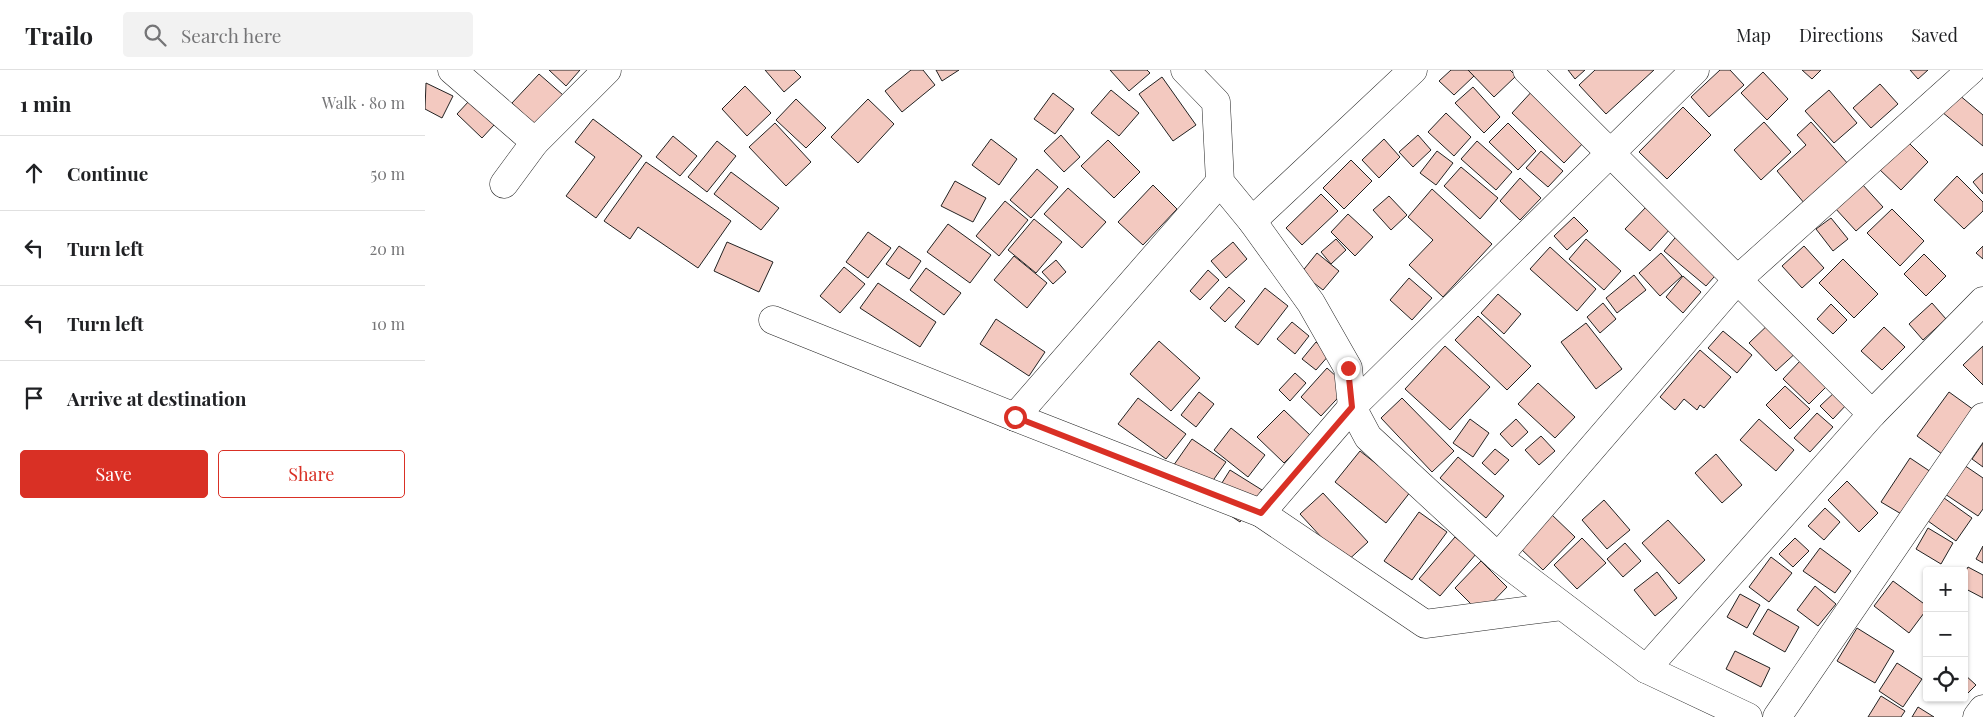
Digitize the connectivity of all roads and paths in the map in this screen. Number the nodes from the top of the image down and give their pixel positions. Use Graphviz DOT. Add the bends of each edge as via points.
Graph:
graph roads {
  1 [pos="452,70"];
  2 [pos="607,70"];
  3 [pos="1185,70"];
  4 [pos="1413,70"];
  5 [pos="1527,70"];
  6 [pos="1695,70"];
  7 [pos="1972,75"];
  8 [pos="535,142"];
  9 [pos="1610,153"];
  10 [pos="1220,182"];
  11 [pos="504,184"];
  12 [pos="1252,221"];
  13 [pos="1737,280"];
  14 [pos="1977,312"];
  15 [pos="773,320"];
  16 [pos="1352,407"];
  17 [pos="1872,414"];
  18 [pos="1015,417"];
  19 [pos="1983,417"];
  20 [pos="1261,513"];
  21 [pos="1499,558"];
  22 [pos="1562,606"];
  23 [pos="1646,669"];
  24 [pos="1983,709"];
  25 [pos="1748,717"];
  26 [pos="1777,717"];
  27 [pos="1977,717"];
  1 -- 8 [label="street"];
  2 -- 8 [label="street"];
  3 -- 10 [label="street" via="1216,102"];
  4 -- 12 [label="street"];
  5 -- 9 [label="street"];
  6 -- 9 [label="street"];
  7 -- 13 [label="street"];
  8 -- 11 [label="street"];
  9 -- 13 [label="street"];
  9 -- 16 [label="street"];
  10 -- 12 [label="street"];
  10 -- 18 [label="street"];
  12 -- 16 [label="street" via="1311,303 1348,368"];
  13 -- 17 [label="street"];
  13 -- 21 [label="street"];
  14 -- 17 [label="street"];
  15 -- 18 [label="street"];
  16 -- 20 [label="street"];
  16 -- 21 [label="street" via="1368,437"];
  17 -- 23 [label="street"];
  18 -- 20 [label="street"];
  19 -- 26 [label="street"];
  20 -- 22 [label="street" via="1425,624"];
  21 -- 22 [label="street"];
  22 -- 23 [label="street"];
  23 -- 25 [label="street"];
  24 -- 27 [label="street"];
}
